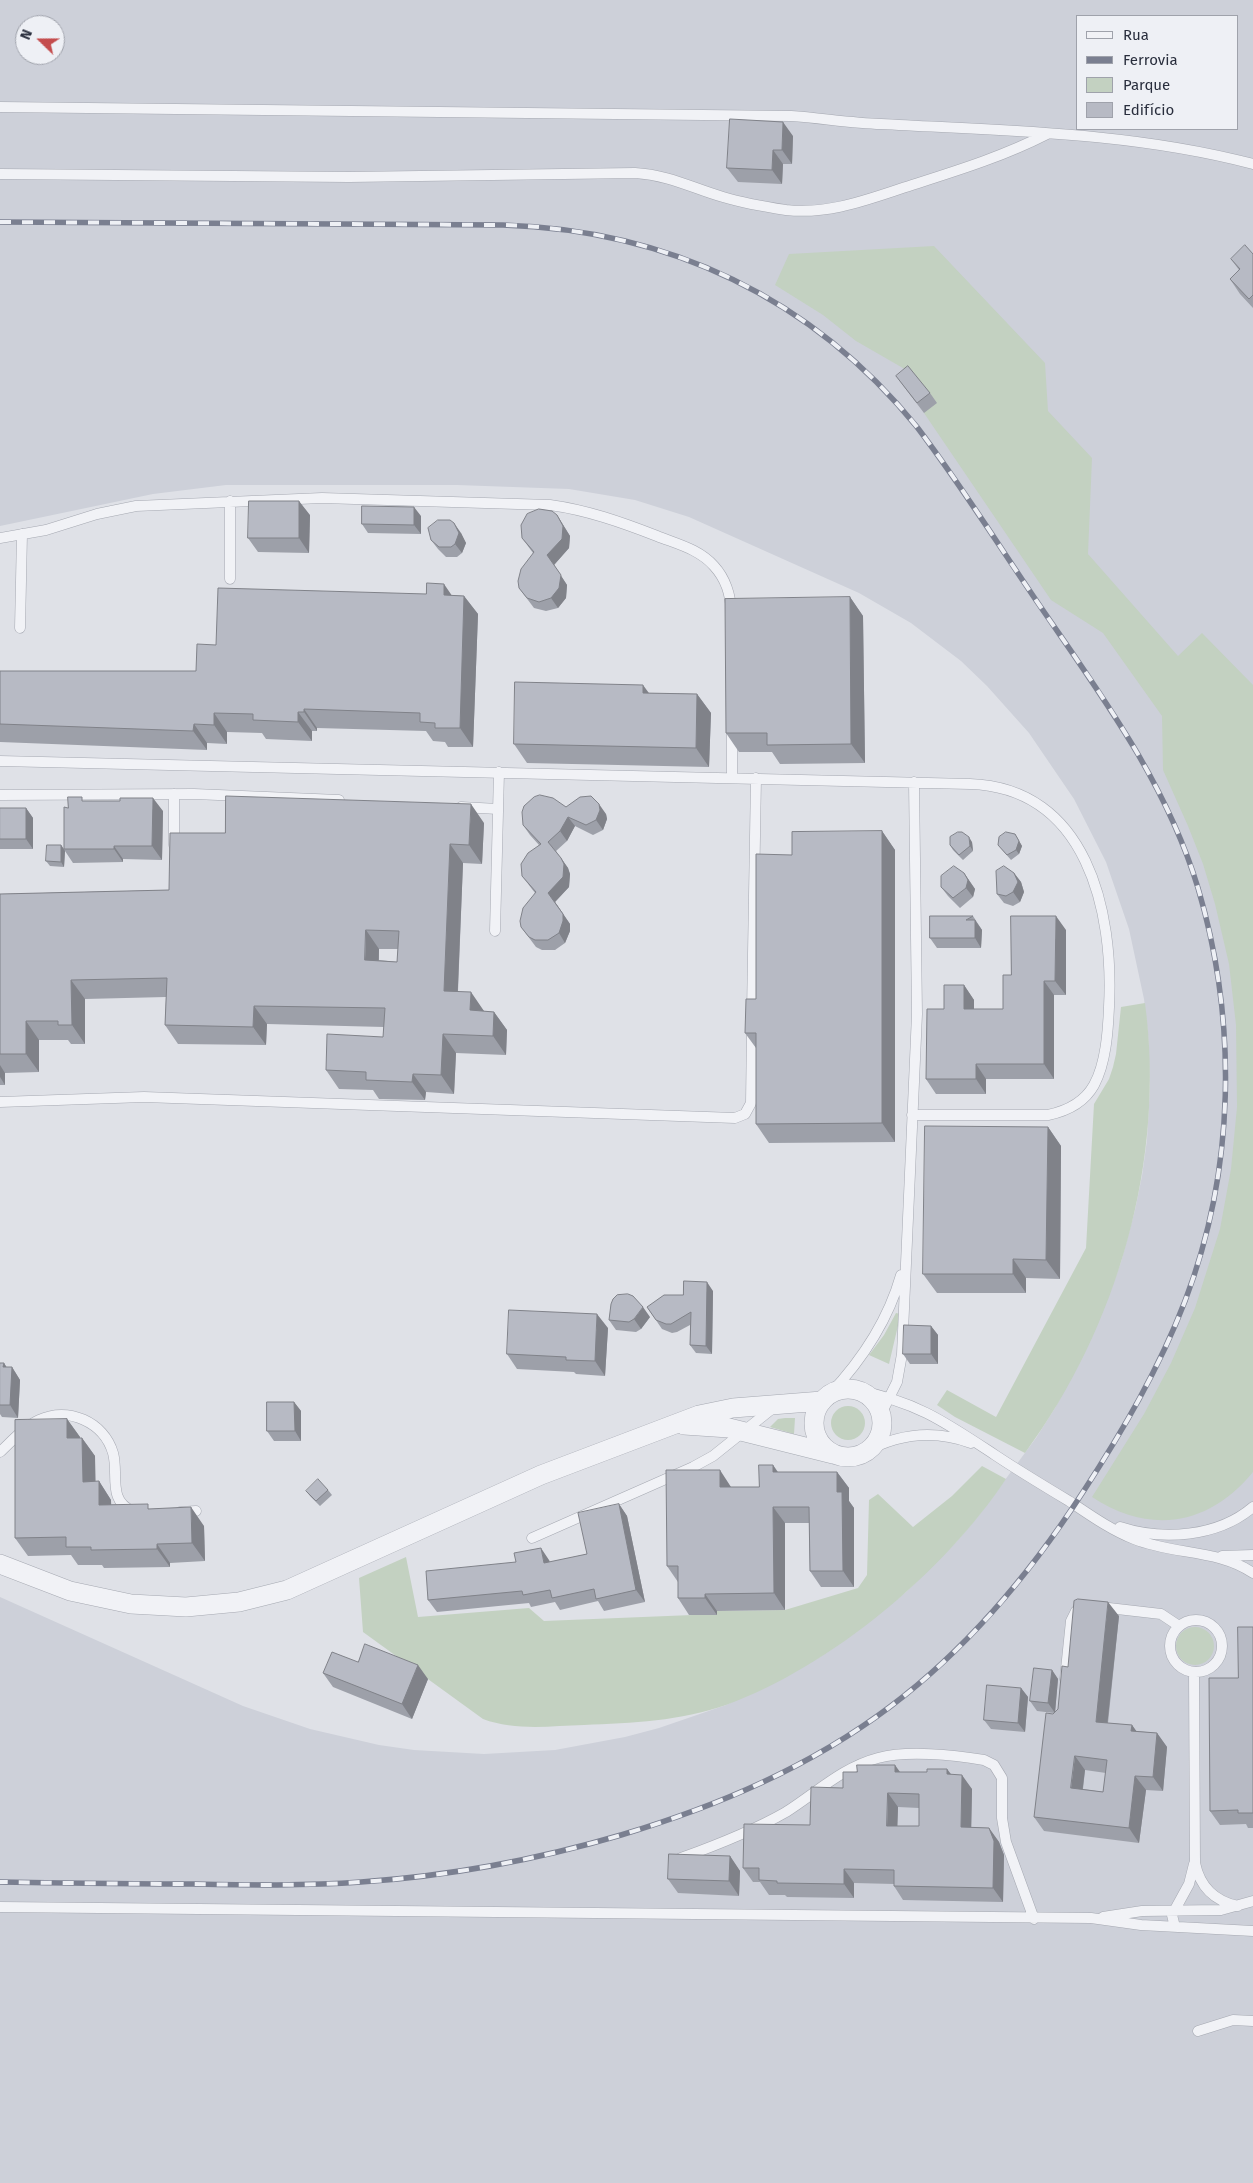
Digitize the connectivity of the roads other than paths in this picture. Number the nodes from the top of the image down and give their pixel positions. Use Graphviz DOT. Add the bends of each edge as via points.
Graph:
graph roads {
  1 [pos="0,108"];
  2 [pos="1048,133"];
  3 [pos="1253,164"];
  4 [pos="0,174"];
  5 [pos="230,502"];
  6 [pos="22,534"];
  7 [pos="0,538"];
  8 [pos="230,579"];
  9 [pos="731,619"];
  10 [pos="20,628"];
  11 [pos="732,718"];
  12 [pos="0,761"];
  13 [pos="500,772"];
  14 [pos="732,778"];
  15 [pos="756,778"];
  16 [pos="914,782"];
  17 [pos="174,794"];
  18 [pos="0,795"];
  19 [pos="352,800"];
  20 [pos="449,806"];
  21 [pos="498,809"];
  22 [pos="174,851"];
  23 [pos="495,931"];
  24 [pos="0,1102"];
  25 [pos="912,1115"];
  26 [pos="906,1260"];
  27 [pos="856,1390"];
  28 [pos="826,1398"];
  29 [pos="890,1398"];
  30 [pos="778,1405"];
  31 [pos="881,1414"];
  32 [pos="675,1425"];
  33 [pos="742,1432"];
  34 [pos="0,1452"];
  35 [pos="863,1453"];
  36 [pos="836,1454"];
  37 [pos="994,1454"];
  38 [pos="1253,1508"];
  39 [pos="196,1511"];
  40 [pos="144,1512"];
  41 [pos="170,1512"];
  42 [pos="1253,1516"];
  43 [pos="1094,1517"];
  44 [pos="1238,1518"];
  45 [pos="532,1538"];
  46 [pos="1206,1555"];
  47 [pos="1253,1555"];
  48 [pos="0,1564"];
  49 [pos="1253,1573"];
  50 [pos="1179,1626"];
  51 [pos="1194,1672"];
  52 [pos="1064,1694"];
  53 [pos="681,1858"];
  54 [pos="1195,1863"];
  55 [pos="1253,1901"];
  56 [pos="1238,1906"];
  57 [pos="0,1907"];
  58 [pos="1174,1910"];
  59 [pos="1091,1918"];
  60 [pos="1034,1919"];
  61 [pos="1175,1927"];
  62 [pos="1253,1931"];
  63 [pos="1253,2021"];
  64 [pos="1198,2032"];
  1 -- 2 [label="lane" via="734,114"];
  2 -- 3 [label="lane" via="1164,144"];
  2 -- 4 [label="lane" via="981,163 846,206 810,211 786,210 737,200 669,177 646,174 339,177"];
  5 -- 6 [label="lane" via="136,506"];
  5 -- 8 [label="lane"];
  5 -- 9 [label="lane" via="322,498 527,503 591,512 704,557 726,584"];
  6 -- 7 [label="lane"];
  6 -- 10 [label="lane"];
  11 -- 14 [label="lane"];
  12 -- 13 [label="lane"];
  13 -- 14 [label="lane"];
  13 -- 21 [label="lane"];
  14 -- 15 [label="lane"];
  15 -- 16 [label="lane"];
  15 -- 24 [label="lane" via="751,1103 740,1117 144,1097"];
  16 -- 25 [label="lane" via="918,969"];
  16 -- 25 [label="lane" via="987,784 1004,788 1034,801 1060,822 1081,852 1096,890 1108,944 1110,994 1106,1039 1098,1074 1088,1093 1070,1108 1048,1115"];
  17 -- 18 [label="lane"];
  17 -- 19 [label="lane"];
  17 -- 22 [label="lane"];
  20 -- 21 [label="lane"];
  21 -- 23 [label="lane"];
  25 -- 26 [label="lane"];
  26 -- 28 [label="lane" via="880,1327 856,1364"];
  26 -- 29 [label="lane" via="902,1354"];
  27 -- 28 [label="street" via="838,1391"];
  27 -- 29 [label="lane"];
  27 -- 31 [label="street" via="872,1399"];
  28 -- 30 [label="street"];
  28 -- 36 [label="street" via="815,1418 814,1427 821,1444"];
  29 -- 31 [label="lane"];
  29 -- 37 [label="lane" via="942,1420"];
  30 -- 32 [label="street" via="716,1410"];
  30 -- 33 [label="lane"];
  31 -- 35 [label="street" via="880,1433 871,1448"];
  32 -- 33 [label="street" via="709,1426"];
  32 -- 48 [label="street" via="540,1475 287,1590 247,1600 186,1607 131,1604 70,1591"];
  33 -- 36 [label="street"];
  33 -- 45 [label="lane" via="713,1456 693,1467"];
  34 -- 40 [label="lane" via="38,1420 66,1414 82,1418 96,1427 109,1443 115,1462 115,1490 120,1502 130,1510"];
  35 -- 36 [label="street" via="854,1456"];
  35 -- 37 [label="lane" via="888,1441 931,1434 960,1439"];
  37 -- 43 [label="lane"];
  38 -- 44 [label="lane"];
  39 -- 41 [label="lane"];
  42 -- 44 [label="lane"];
  43 -- 44 [label="lane" via="1128,1530 1163,1534 1212,1529"];
  43 -- 46 [label="lane" via="1133,1539 1155,1547"];
  46 -- 47 [label="lane"];
  46 -- 49 [label="lane" via="1229,1560"];
  50 -- 51 [label="lane" via="1169,1643 1171,1656 1179,1667"];
  50 -- 51 [label="lane" via="1191,1620 1204,1621 1215,1628 1221,1640 1221,1653 1214,1664 1204,1672"];
  50 -- 52 [label="lane" via="1161,1614 1081,1607 1071,1621"];
  51 -- 54 [label="lane"];
  53 -- 60 [label="lane" via="761,1825 867,1761 907,1754 984,1760 994,1765 1002,1778 1006,1842"];
  54 -- 56 [label="lane" via="1205,1888 1220,1900"];
  54 -- 58 [label="lane"];
  55 -- 56 [label="lane"];
  56 -- 58 [label="lane" via="1221,1910"];
  57 -- 60 [label="lane"];
  58 -- 59 [label="lane"];
  58 -- 61 [label="lane" via="1172,1920"];
  59 -- 60 [label="lane"];
  59 -- 61 [label="lane"];
  61 -- 62 [label="lane"];
  63 -- 64 [label="lane" via="1232,2020"];
}
